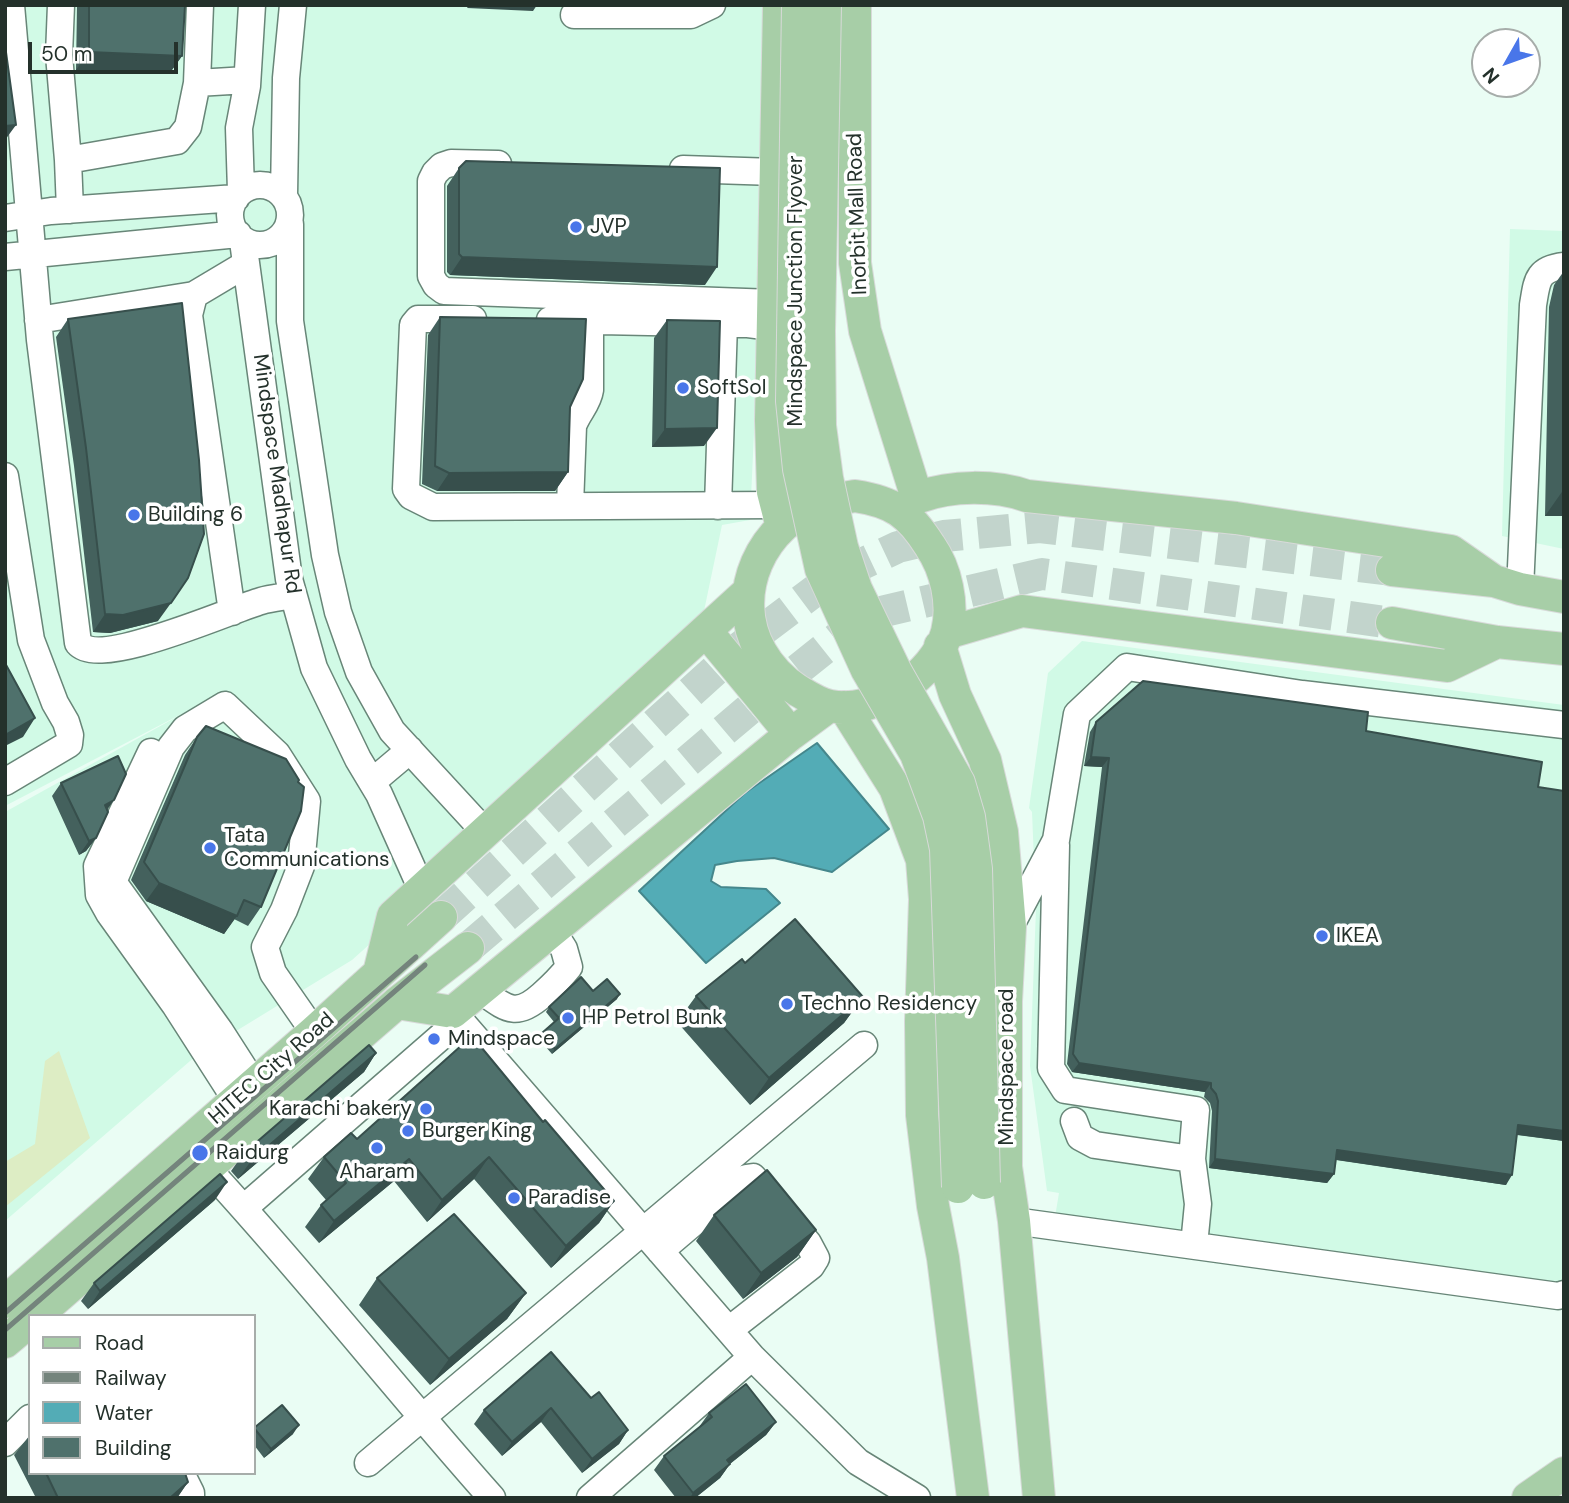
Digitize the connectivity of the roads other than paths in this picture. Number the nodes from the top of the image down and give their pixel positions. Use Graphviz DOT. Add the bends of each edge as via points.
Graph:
graph roads {
  1 [pos="11,5"];
  2 [pos="61,5"];
  3 [pos="200,5"];
  4 [pos="252,5"];
  5 [pos="293,5"];
  6 [pos="712,5"];
  7 [pos="779,5"];
  8 [pos="798,5"];
  9 [pos="825,5"];
  10 [pos="855,5"];
  11 [pos="574,15"];
  12 [pos="777,64"];
  13 [pos="855,70"];
  14 [pos="247,80"];
  15 [pos="197,83"];
  16 [pos="68,160"];
  17 [pos="15,161"];
  18 [pos="519,165"];
  19 [pos="655,169"];
  20 [pos="775,172"];
  21 [pos="239,194"];
  22 [pos="284,195"];
  23 [pos="70,210"];
  24 [pos="17,216"];
  25 [pos="290,224"];
  26 [pos="243,246"];
  27 [pos="34,253"];
  28 [pos="5,257"];
  29 [pos="1564,266"];
  30 [pos="194,295"];
  31 [pos="773,315"];
  32 [pos="494,319"];
  33 [pos="521,319"];
  34 [pos="38,320"];
  35 [pos="590,320"];
  36 [pos="724,323"];
  37 [pos="7,491"];
  38 [pos="570,506"];
  39 [pos="718,506"];
  40 [pos="912,511"];
  41 [pos="779,516"];
  42 [pos="1392,570"];
  43 [pos="1507,585"];
  44 [pos="748,592"];
  45 [pos="293,595"];
  46 [pos="1564,597"];
  47 [pos="232,612"];
  48 [pos="1392,623"];
  49 [pos="706,631"];
  50 [pos="943,640"];
  51 [pos="1497,642"];
  52 [pos="1564,649"];
  53 [pos="364,681"];
  54 [pos="332,704"];
  55 [pos="225,705"];
  56 [pos="837,706"];
  57 [pos="1564,726"];
  58 [pos="791,734"];
  59 [pos="410,750"];
  60 [pos="5,782"];
  61 [pos="372,782"];
  62 [pos="485,832"];
  63 [pos="1056,840"];
  64 [pos="422,890"];
  65 [pos="442,917"];
  66 [pos="1010,928"];
  67 [pos="552,930"];
  68 [pos="468,948"];
  69 [pos="379,973"];
  70 [pos="480,990"];
  71 [pos="397,1003"];
  72 [pos="457,1016"];
  73 [pos="314,1032"];
  74 [pos="864,1045"];
  75 [pos="245,1092"];
  76 [pos="1074,1121"];
  77 [pos="1192,1159"];
  78 [pos="206,1167"];
  79 [pos="971,1185"];
  80 [pos="244,1208"];
  81 [pos="1015,1230"];
  82 [pos="652,1241"];
  83 [pos="1194,1245"];
  84 [pos="943,1258"];
  85 [pos="1564,1294"];
  86 [pos="5,1302"];
  87 [pos="38,1314"];
  88 [pos="28,1323"];
  89 [pos="729,1330"];
  90 [pos="5,1342"];
  91 [pos="752,1357"];
  92 [pos="422,1419"];
  93 [pos="28,1420"];
  94 [pos="5,1443"];
  95 [pos="368,1463"];
  96 [pos="1564,1473"];
  97 [pos="182,1475"];
  98 [pos="191,1498"];
  99 [pos="492,1498"];
  100 [pos="590,1498"];
  101 [pos="917,1498"];
  102 [pos="973,1498"];
  103 [pos="1039,1498"];
  104 [pos="1528,1498"];
  1 -- 17 [label="street"];
  2 -- 16 [label="street" via="59,55"];
  3 -- 15 [label="street"];
  4 -- 14 [label="street"];
  5 -- 22 [label="street" via="286,78"];
  6 -- 11 [label="street" via="691,15"];
  7 -- 12 [label="main road"];
  8 -- 79 [label="main road, Mindspace Junction Flyover, bridge" via="792,401 799,469 821,569 867,670 916,754 939,816 946,849"];
  9 -- 79 [label="main road, Mindspace Junction Flyover, bridge" via="820,426 842,547 856,589 959,783 969,817 976,869"];
  10 -- 13 [label="main road, Inorbit Mall Road"];
  12 -- 13 [label="main road"];
  12 -- 20 [label="main road"];
  13 -- 40 [label="main road, Inorbit Mall Road" via="856,263 865,331"];
  14 -- 15 [label="street"];
  14 -- 21 [label="street" via="239,128"];
  15 -- 16 [label="street" via="188,127 177,141"];
  16 -- 23 [label="street"];
  17 -- 24 [label="street"];
  18 -- 31 [label="street" via="451,163 435,173 431,181 431,276 436,285 444,290"];
  19 -- 20 [label="street"];
  20 -- 31 [label="main road"];
  21 -- 22 [label="street" via="252,185 264,184"];
  21 -- 23 [label="street"];
  21 -- 26 [label="street" via="230,206 231,226"];
  22 -- 25 [label="street"];
  23 -- 24 [label="street"];
  24 -- 27 [label="street"];
  25 -- 26 [label="street" via="271,244"];
  25 -- 53 [label="street" via="290,321 326,555 338,612"];
  26 -- 27 [label="street"];
  26 -- 30 [label="street"];
  26 -- 45 [label="street, Mindspace Madhapur Rd"];
  27 -- 28 [label="street"];
  27 -- 34 [label="street"];
  29 -- 43 [label="street" via="1547,270 1537,279"];
  30 -- 34 [label="street"];
  30 -- 47 [label="street" via="189,315"];
  31 -- 36 [label="street"];
  31 -- 41 [label="main road" via="773,492"];
  32 -- 38 [label="street" via="425,318 413,325 406,489 433,507"];
  33 -- 35 [label="street"];
  34 -- 47 [label="street" via="78,643 90,650 132,646"];
  35 -- 36 [label="street"];
  35 -- 38 [label="street" via="590,390 573,426"];
  36 -- 39 [label="street"];
  37 -- 60 [label="street" via="31,640 70,735 69,744"];
  38 -- 39 [label="street"];
  39 -- 41 [label="street"];
  40 -- 41 [label="main road" via="855,496"];
  40 -- 43 [label="main road" via="1012,508 1027,496 1236,518 1451,551"];
  40 -- 50 [label="main road" via="938,557 947,587"];
  41 -- 44 [label="main road" via="754,568"];
  42 -- 43 [label="main road"];
  43 -- 46 [label="main road"];
  44 -- 49 [label="main road"];
  44 -- 56 [label="main road" via="748,617 767,663 784,681"];
  45 -- 47 [label="street" via="262,600"];
  45 -- 54 [label="street, Mindspace Madhapur Rd" via="314,668"];
  48 -- 51 [label="main road"];
  49 -- 58 [label="main road"];
  49 -- 62 [label="main road"];
  50 -- 51 [label="main road" via="1022,611 1447,666"];
  50 -- 56 [label="main road" via="926,669 905,687 862,706"];
  50 -- 66 [label="main road, Mindspace road" via="955,695 985,760 1002,832"];
  51 -- 52 [label="main road"];
  53 -- 54 [label="street"];
  53 -- 59 [label="street" via="392,731"];
  54 -- 61 [label="street, Mindspace Madhapur Rd"];
  55 -- 73 [label="street" via="277,754 307,801 301,866 265,947 276,977"];
  55 -- 75 [label="street" via="185,729 171,747 113,882 220,1031"];
  55 -- 75 [label="street" via="215,702 183,719 147,757 97,866 99,895 109,913"];
  56 -- 58 [label="main road"];
  56 -- 84 [label="main road" via="895,788 922,860 922,1115"];
  57 -- 63 [label="street" via="1127,667 1077,714"];
  58 -- 67 [label="main road"];
  59 -- 61 [label="street"];
  59 -- 62 [label="street"];
  61 -- 64 [label="street, Mindspace Madhapur Rd"];
  62 -- 64 [label="main road"];
  63 -- 66 [label="street"];
  63 -- 77 [label="street" via="1052,1068 1065,1090 1196,1110"];
  64 -- 69 [label="main road" via="393,916"];
  65 -- 69 [label="main road, HITEC City Road"];
  66 -- 81 [label="main road, Mindspace road" via="1006,1167"];
  67 -- 70 [label="main road"];
  67 -- 70 [label="street" via="569,967 530,1006 517,1010 504,1006"];
  68 -- 71 [label="main road, HITEC City Road"];
  69 -- 73 [label="main road, HITEC City Road"];
  70 -- 72 [label="main road"];
  71 -- 72 [label="main road"];
  71 -- 78 [label="main road, HITEC City Road"];
  72 -- 80 [label="street"];
  72 -- 82 [label="street"];
  73 -- 75 [label="main road, HITEC City Road"];
  74 -- 82 [label="street"];
  75 -- 86 [label="main road, HITEC City Road"];
  76 -- 77 [label="street" via="1080,1137 1095,1145"];
  77 -- 83 [label="street" via="1198,1203"];
  78 -- 80 [label="street"];
  78 -- 87 [label="main road, HITEC City Road"];
  79 -- 81 [label="main road, Mindspace Junction Flyover"];
  79 -- 84 [label="main road, Mindspace Junction Flyover"];
  80 -- 92 [label="street"];
  81 -- 83 [label="street"];
  81 -- 103 [label="main road, Mindspace road"];
  82 -- 89 [label="street"];
  82 -- 89 [label="street" via="753,1177 816,1258"];
  82 -- 92 [label="street"];
  83 -- 85 [label="street"];
  84 -- 102 [label="main road"];
  88 -- 90 [label="main road"];
  89 -- 91 [label="street"];
  91 -- 100 [label="street"];
  91 -- 101 [label="street" via="858,1462"];
  92 -- 95 [label="street"];
  92 -- 99 [label="street"];
  93 -- 94 [label="street"];
  96 -- 104 [label="main road"];
  97 -- 98 [label="street"];
}
